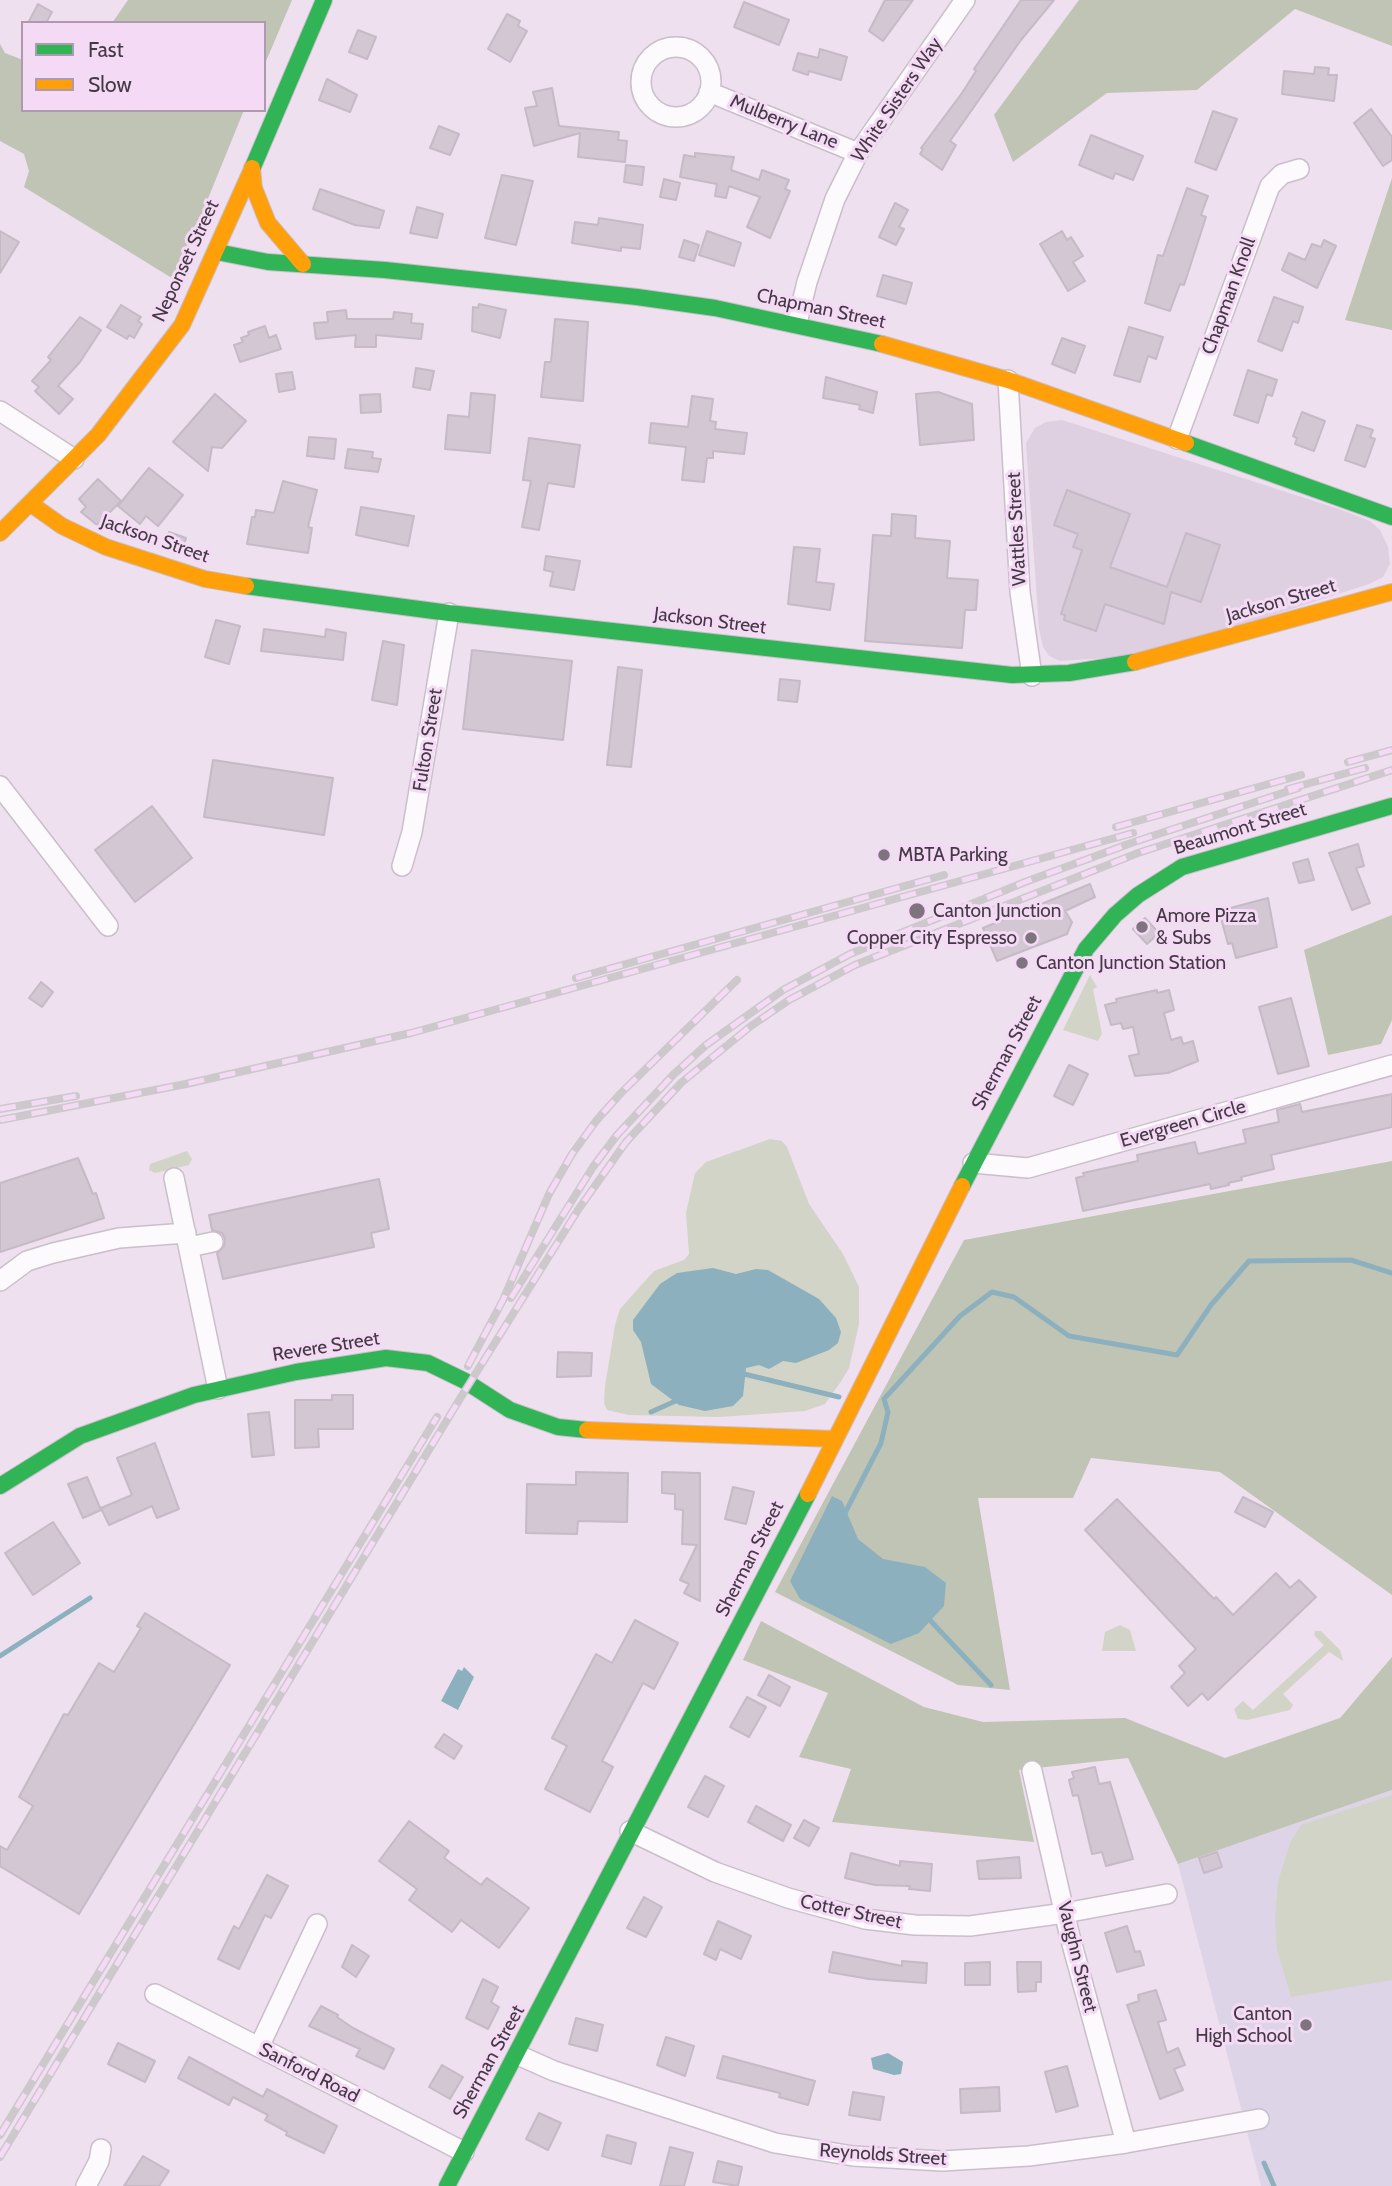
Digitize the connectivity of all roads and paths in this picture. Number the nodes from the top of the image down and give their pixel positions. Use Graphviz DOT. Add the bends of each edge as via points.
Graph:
graph roads {
  1 [pos="324,0"];
  2 [pos="965,0"];
  3 [pos="709,92"];
  4 [pos="858,153"];
  5 [pos="252,168"];
  6 [pos="1299,169"];
  7 [pos="217,253"];
  8 [pos="303,264"];
  9 [pos="797,323"];
  10 [pos="1008,380"];
  11 [pos="0,411"];
  12 [pos="1177,439"];
  13 [pos="74,459"];
  14 [pos="30,504"];
  15 [pos="1392,517"];
  16 [pos="0,533"];
  17 [pos="1392,592"];
  18 [pos="449,612"];
  19 [pos="1032,676"];
  20 [pos="0,786"];
  21 [pos="1392,806"];
  22 [pos="402,866"];
  23 [pos="108,926"];
  24 [pos="1086,948"];
  25 [pos="1392,1065"];
  26 [pos="973,1163"];
  27 [pos="174,1178"];
  28 [pos="188,1240"];
  29 [pos="213,1242"];
  30 [pos="0,1281"];
  31 [pos="218,1389"];
  32 [pos="834,1439"];
  33 [pos="0,1486"];
  34 [pos="1032,1770"];
  35 [pos="630,1831"];
  36 [pos="1167,1894"];
  37 [pos="1065,1913"];
  38 [pos="317,1924"];
  39 [pos="155,1994"];
  40 [pos="259,2047"];
  41 [pos="518,2055"];
  42 [pos="1259,2119"];
  43 [pos="1126,2143"];
  44 [pos="101,2149"];
  45 [pos="464,2151"];
  46 [pos="86,2186"];
  47 [pos="447,2186"];
  1 -- 5 [label="main road, Neponset Street"];
  2 -- 4 [label="street, White Sisters Way"];
  3 -- 4 [label="street, Mulberry Lane"];
  4 -- 9 [label="street, White Sisters Way" via="835,199"];
  5 -- 7 [label="main road, Neponset Street"];
  5 -- 8 [label="main road" via="254,188 268,223"];
  6 -- 12 [label="street, Chapman Knoll" via="1282,174 1270,186"];
  7 -- 8 [label="main road, Chapman Street"];
  7 -- 13 [label="main road, Neponset Street" via="182,325 128,398"];
  8 -- 9 [label="main road, Chapman Street" via="562,287"];
  9 -- 10 [label="main road, Chapman Street"];
  10 -- 12 [label="main road, Chapman Street"];
  10 -- 19 [label="street, Wattles Street" via="1020,592"];
  11 -- 13 [label="street"];
  12 -- 15 [label="main road, Chapman Street"];
  13 -- 14 [label="main road, Neponset Street"];
  14 -- 16 [label="main road, Neponset Street"];
  14 -- 18 [label="main road, Jackson Street" via="106,547 205,579"];
  17 -- 19 [label="main road, Jackson Street" via="1164,656 1116,667"];
  18 -- 19 [label="main road, Jackson Street"];
  18 -- 22 [label="street, Fulton Street" via="412,832"];
  20 -- 23 [label="street"];
  21 -- 24 [label="main road, Beaumont Street" via="1182,867 1138,895"];
  24 -- 26 [label="main road, Sherman Street"];
  25 -- 26 [label="street, Evergreen Circle" via="1028,1168"];
  26 -- 32 [label="main road, Sherman Street"];
  27 -- 28 [label="street"];
  28 -- 29 [label="street"];
  28 -- 30 [label="street" via="119,1238 27,1261"];
  28 -- 31 [label="street"];
  31 -- 32 [label="main road, Revere Street" via="296,1372 402,1358 428,1363 510,1410 558,1427"];
  31 -- 33 [label="main road, Revere Street" via="79,1436"];
  32 -- 35 [label="main road, Sherman Street" via="753,1603"];
  34 -- 37 [label="street, Vaughn Street"];
  35 -- 37 [label="street, Cotter Street" via="715,1872 865,1919 970,1926"];
  35 -- 41 [label="main road, Sherman Street"];
  36 -- 37 [label="street, Cotter Street"];
  37 -- 43 [label="street, Vaughn Street"];
  38 -- 40 [label="street"];
  39 -- 40 [label="street, Sanford Road"];
  40 -- 45 [label="street, Sanford Road"];
  41 -- 43 [label="street, Reynolds Street" via="775,2143 853,2156 942,2161"];
  41 -- 45 [label="main road, Sherman Street"];
  42 -- 43 [label="street, Reynolds Street"];
  44 -- 46 [label="street"];
  45 -- 47 [label="main road, Sherman Street"];
}
